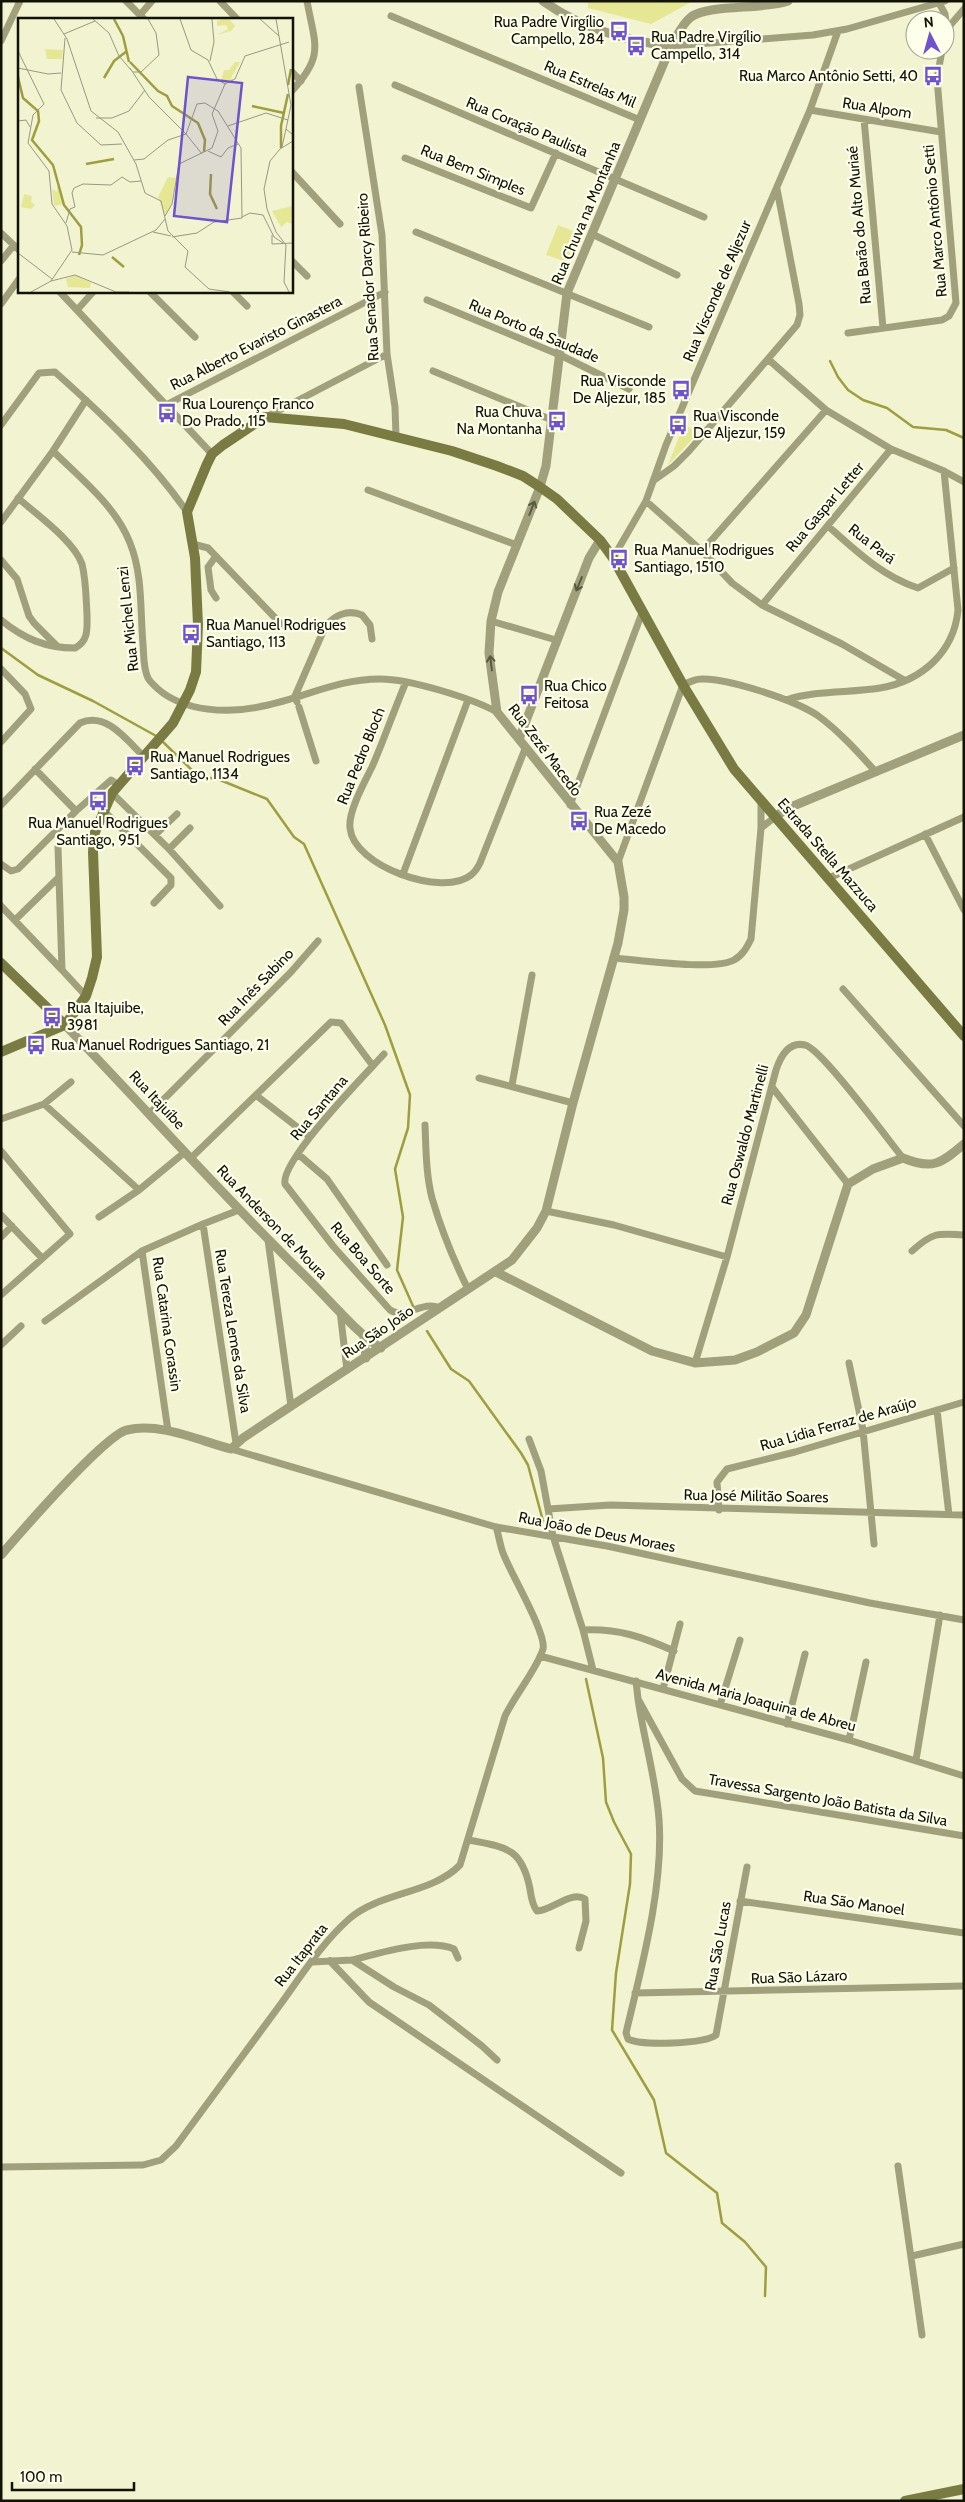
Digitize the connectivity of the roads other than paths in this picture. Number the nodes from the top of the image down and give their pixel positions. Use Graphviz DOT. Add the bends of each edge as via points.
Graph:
graph roads {
  1 [pos="20,1"];
  2 [pos="126,1"];
  3 [pos="152,1"];
  4 [pos="220,1"];
  5 [pos="307,1"];
  6 [pos="543,1"];
  7 [pos="788,1"];
  8 [pos="942,2"];
  9 [pos="964,9"];
  10 [pos="391,16"];
  11 [pos="142,17"];
  12 [pos="236,18"];
  13 [pos="955,20"];
  14 [pos="838,31"];
  15 [pos="1,42"];
  16 [pos="671,46"];
  17 [pos="940,60"];
  18 [pos="292,73"];
  19 [pos="301,81"];
  20 [pos="395,85"];
  21 [pos="359,87"];
  22 [pos="292,91"];
  23 [pos="810,110"];
  24 [pos="864,119"];
  25 [pos="640,120"];
  26 [pos="941,132"];
  27 [pos="556,153"];
  28 [pos="405,158"];
  29 [pos="292,172"];
  30 [pos="615,180"];
  31 [pos="777,189"];
  32 [pos="704,218"];
  33 [pos="340,224"];
  34 [pos="416,232"];
  35 [pos="1,233"];
  36 [pos="592,234"];
  37 [pos="16,248"];
  38 [pos="1,261"];
  39 [pos="292,261"];
  40 [pos="677,275"];
  41 [pos="307,276"];
  42 [pos="18,280"];
  43 [pos="60,292"];
  44 [pos="93,292"];
  45 [pos="150,292"];
  46 [pos="233,292"];
  47 [pos="385,292"];
  48 [pos="566,293"];
  49 [pos="960,293"];
  50 [pos="427,300"];
  51 [pos="1,304"];
  52 [pos="247,306"];
  53 [pos="77,310"];
  54 [pos="649,327"];
  55 [pos="883,328"];
  56 [pos="848,333"];
  57 [pos="195,337"];
  58 [pos="387,354"];
  59 [pos="560,355"];
  60 [pos="769,360"];
  61 [pos="433,371"];
  62 [pos="629,389"];
  63 [pos="86,400"];
  64 [pos="166,405"];
  65 [pos="826,410"];
  66 [pos="265,418"];
  67 [pos="552,420"];
  68 [pos="1,425"];
  69 [pos="396,436"];
  70 [pos="891,449"];
  71 [pos="53,451"];
  72 [pos="212,454"];
  73 [pos="944,471"];
  74 [pos="960,475"];
  75 [pos="652,482"];
  76 [pos="964,482"];
  77 [pos="540,487"];
  78 [pos="368,490"];
  79 [pos="18,498"];
  80 [pos="646,500"];
  81 [pos="188,512"];
  82 [pos="1,522"];
  83 [pos="828,526"];
  84 [pos="600,540"];
  85 [pos="193,544"];
  86 [pos="518,545"];
  87 [pos="702,551"];
  88 [pos="216,556"];
  89 [pos="613,558"];
  90 [pos="1,560"];
  91 [pos="954,568"];
  92 [pos="216,598"];
  93 [pos="762,605"];
  94 [pos="642,613"];
  95 [pos="1,620"];
  96 [pos="491,621"];
  97 [pos="282,625"];
  98 [pos="372,639"];
  99 [pos="556,640"];
  100 [pos="58,646"];
  101 [pos="1,669"];
  102 [pos="904,680"];
  103 [pos="406,682"];
  104 [pos="683,685"];
  105 [pos="468,700"];
  106 [pos="786,700"];
  107 [pos="297,702"];
  108 [pos="184,705"];
  109 [pos="497,712"];
  110 [pos="964,735"];
  111 [pos="519,739"];
  112 [pos="1,742"];
  113 [pos="525,749"];
  114 [pos="147,753"];
  115 [pos="316,761"];
  116 [pos="35,769"];
  117 [pos="875,771"];
  118 [pos="114,788"];
  119 [pos="761,802"];
  120 [pos="1,805"];
  121 [pos="570,805"];
  122 [pos="103,810"];
  123 [pos="76,811"];
  124 [pos="177,814"];
  125 [pos="775,817"];
  126 [pos="964,817"];
  127 [pos="190,828"];
  128 [pos="761,828"];
  129 [pos="925,834"];
  130 [pos="155,835"];
  131 [pos="58,847"];
  132 [pos="169,849"];
  133 [pos="618,862"];
  134 [pos="1,864"];
  135 [pos="402,874"];
  136 [pos="58,878"];
  137 [pos="829,878"];
  138 [pos="154,903"];
  139 [pos="1,906"];
  140 [pos="220,906"];
  141 [pos="964,910"];
  142 [pos="15,920"];
  143 [pos="318,941"];
  144 [pos="613,958"];
  145 [pos="1,963"];
  146 [pos="62,970"];
  147 [pos="532,976"];
  148 [pos="843,989"];
  149 [pos="86,996"];
  150 [pos="65,1025"];
  151 [pos="964,1036"];
  152 [pos="1,1052"];
  153 [pos="384,1054"];
  154 [pos="373,1066"];
  155 [pos="479,1078"];
  156 [pos="71,1082"];
  157 [pos="512,1085"];
  158 [pos="772,1087"];
  159 [pos="257,1096"];
  160 [pos="573,1103"];
  161 [pos="44,1104"];
  162 [pos="149,1114"];
  163 [pos="1,1119"];
  164 [pos="425,1125"];
  165 [pos="964,1126"];
  166 [pos="310,1136"];
  167 [pos="964,1144"];
  168 [pos="1,1151"];
  169 [pos="298,1154"];
  170 [pos="188,1155"];
  171 [pos="903,1158"];
  172 [pos="285,1184"];
  173 [pos="848,1184"];
  174 [pos="139,1190"];
  175 [pos="240,1210"];
  176 [pos="546,1211"];
  177 [pos="1,1216"];
  178 [pos="99,1217"];
  179 [pos="202,1224"];
  180 [pos="12,1226"];
  181 [pos="964,1235"];
  182 [pos="1,1237"];
  183 [pos="268,1240"];
  184 [pos="142,1251"];
  185 [pos="912,1251"];
  186 [pos="727,1257"];
  187 [pos="42,1258"];
  188 [pos="387,1265"];
  189 [pos="496,1272"];
  190 [pos="468,1289"];
  191 [pos="1,1295"];
  192 [pos="439,1308"];
  193 [pos="340,1310"];
  194 [pos="45,1321"];
  195 [pos="21,1326"];
  196 [pos="364,1338"];
  197 [pos="1,1345"];
  198 [pos="381,1348"];
  199 [pos="366,1358"];
  200 [pos="695,1363"];
  201 [pos="849,1363"];
  202 [pos="347,1370"];
  203 [pos="964,1402"];
  204 [pos="291,1406"];
  205 [pos="937,1410"];
  206 [pos="863,1430"];
  207 [pos="168,1431"];
  208 [pos="529,1439"];
  209 [pos="234,1446"];
  210 [pos="548,1509"];
  211 [pos="719,1510"];
  212 [pos="872,1512"];
  213 [pos="949,1515"];
  214 [pos="964,1515"];
  215 [pos="496,1527"];
  216 [pos="553,1536"];
  217 [pos="874,1544"];
  218 [pos="1,1555"];
  219 [pos="940,1615"];
  220 [pos="964,1620"];
  221 [pos="680,1624"];
  222 [pos="584,1630"];
  223 [pos="740,1640"];
  224 [pos="674,1651"];
  225 [pos="804,1654"];
  226 [pos="540,1656"];
  227 [pos="866,1662"];
  228 [pos="592,1670"];
  229 [pos="636,1681"];
  230 [pos="663,1689"];
  231 [pos="638,1699"];
  232 [pos="720,1705"];
  233 [pos="787,1724"];
  234 [pos="849,1740"];
  235 [pos="916,1760"];
  236 [pos="964,1776"];
  237 [pos="964,1836"];
  238 [pos="469,1840"];
  239 [pos="746,1867"];
  240 [pos="740,1901"];
  241 [pos="964,1933"];
  242 [pos="579,1948"];
  243 [pos="458,1958"];
  244 [pos="352,1960"];
  245 [pos="330,1961"];
  246 [pos="312,1962"];
  247 [pos="964,1986"];
  248 [pos="724,1993"];
  249 [pos="635,1994"];
  250 [pos="497,2060"];
  251 [pos="898,2166"];
  252 [pos="1,2167"];
  253 [pos="621,2173"];
  254 [pos="964,2244"];
  255 [pos="912,2256"];
  256 [pos="922,2335"];
  257 [pos="964,2489"];
  258 [pos="905,2501"];
  1 -- 15 [label="street"];
  2 -- 11 [label="street"];
  3 -- 11 [label="street"];
  4 -- 12 [label="street"];
  5 -- 19 [label="street" via="316,50 314,61"];
  6 -- 16 [label="street" via="600,31"];
  7 -- 16 [label="street, Rua Chuva na Montanha" via="774,6 697,14 683,26"];
  8 -- 14 [label="street"];
  9 -- 13 [label="street"];
  10 -- 25 [label="street, Rua Estrelas Mil"];
  14 -- 16 [label="street"];
  14 -- 23 [label="street, Rua Visconde de Aljezur"];
  16 -- 25 [label="street, Rua Chuva na Montanha"];
  17 -- 26 [label="street, Rua Marco Antônio Setti" via="937,79"];
  18 -- 19 [label="street"];
  19 -- 22 [label="street"];
  20 -- 27 [label="street, Rua Coração Paulista"];
  21 -- 47 [label="street, Rua Senador Darcy Ribeiro" via="382,235"];
  23 -- 24 [label="street, Rua Alpom"];
  23 -- 31 [label="street, Rua Visconde de Aljezur"];
  24 -- 26 [label="street, Rua Alpom"];
  24 -- 55 [label="street, Rua Barão do Alto Muriaé"];
  25 -- 30 [label="street, Rua Chuva na Montanha"];
  26 -- 49 [label="street, Rua Marco Antônio Setti"];
  27 -- 28 [label="street, Rua Bem Simples" via="531,208"];
  27 -- 30 [label="street, Rua Coração Paulista"];
  29 -- 33 [label="street"];
  30 -- 32 [label="street, Rua Coração Paulista"];
  30 -- 36 [label="street, Rua Chuva na Montanha"];
  31 -- 60 [label="street" via="800,315 790,335"];
  31 -- 75 [label="street, Rua Visconde de Aljezur"];
  34 -- 48 [label="street"];
  35 -- 37 [label="street"];
  36 -- 40 [label="street"];
  36 -- 48 [label="street, Rua Chuva na Montanha"];
  37 -- 38 [label="street"];
  39 -- 41 [label="street"];
  42 -- 51 [label="street"];
  43 -- 53 [label="street"];
  44 -- 53 [label="street"];
  45 -- 57 [label="street"];
  46 -- 52 [label="street"];
  47 -- 58 [label="street, Rua Senador Darcy Ribeiro"];
  47 -- 64 [label="street, Rua Alberto Evaristo Ginastera"];
  48 -- 54 [label="street"];
  48 -- 59 [label="street, Rua Chuva na Montanha"];
  49 -- 55 [label="street, Rua Marco Antônio Setti" via="954,309 942,320"];
  50 -- 59 [label="street, Rua Porto da Saudade"];
  53 -- 64 [label="street"];
  55 -- 56 [label="street, Rua Marco Antônio Setti"];
  58 -- 66 [label="street"];
  58 -- 69 [label="street, Rua Senador Darcy Ribeiro"];
  59 -- 62 [label="street, Rua Porto da Saudade"];
  59 -- 67 [label="street, Rua Chuva na Montanha"];
  60 -- 65 [label="street"];
  60 -- 75 [label="street" via="689,451"];
  61 -- 67 [label="street"];
  63 -- 68 [label="street" via="55,372 39,373"];
  63 -- 71 [label="street"];
  63 -- 81 [label="street" via="158,474"];
  64 -- 72 [label="street"];
  65 -- 70 [label="street"];
  65 -- 87 [label="street"];
  66 -- 69 [label="main road, Estrada Stella Mazzuca" via="344,424"];
  66 -- 72 [label="main road"];
  67 -- 77 [label="street, Rua Chuva na Montanha"];
  69 -- 77 [label="main road, Estrada Stella Mazzuca" via="497,466"];
  70 -- 73 [label="street"];
  70 -- 83 [label="street, Rua Gaspar Letter"];
  71 -- 79 [label="street"];
  71 -- 108 [label="street, Rua Michel Lenzi" via="104,503 130,540 137,568 145,668 159,690"];
  72 -- 81 [label="main road"];
  73 -- 74 [label="street"];
  73 -- 91 [label="street"];
  74 -- 76 [label="street"];
  75 -- 80 [label="street, Rua Visconde de Aljezur"];
  77 -- 84 [label="main road, Estrada Stella Mazzuca"];
  86 -- 77 [label="street, Rua Zezé Macedo, one-way"];
  78 -- 86 [label="street"];
  79 -- 82 [label="street"];
  79 -- 100 [label="street" via="57,532 82,565 88,630 81,645"];
  80 -- 87 [label="street"];
  80 -- 89 [label="street, Rua Visconde de Aljezur"];
  81 -- 85 [label="main road"];
  83 -- 91 [label="street, Rua Pará" via="876,568 906,584 918,588"];
  83 -- 93 [label="street, Rua Gaspar Letter"];
  84 -- 89 [label="main road, Estrada Stella Mazzuca"];
  84 -- 99 [label="street, one-way" via="589,558"];
  85 -- 88 [label="street" via="208,548"];
  85 -- 108 [label="main road" via="198,651 196,672"];
  86 -- 96 [label="street, Rua Zezé Macedo" via="498,592"];
  87 -- 93 [label="street" via="732,583"];
  88 -- 92 [label="street" via="208,567 211,590"];
  88 -- 97 [label="street"];
  89 -- 94 [label="main road, Estrada Stella Mazzuca"];
  90 -- 100 [label="street" via="18,579 29,616"];
  91 -- 102 [label="street" via="958,610 951,642 937,660"];
  93 -- 102 [label="street" via="842,644"];
  94 -- 104 [label="main road, Estrada Stella Mazzuca"];
  94 -- 121 [label="street"];
  95 -- 100 [label="street" via="26,638"];
  96 -- 99 [label="street"];
  109 -- 96 [label="street, Rua Zezé Macedo, one-way" via="490,653"];
  98 -- 107 [label="street" via="370,625 362,615 347,613 331,620 325,627"];
  99 -- 111 [label="street"];
  101 -- 112 [label="street" via="26,694 31,709"];
  102 -- 106 [label="street" via="879,688 802,695"];
  103 -- 105 [label="street"];
  103 -- 107 [label="street" via="380,679 334,684"];
  103 -- 135 [label="street, Rua Pedro Bloch" via="349,826 355,843 364,853 376,863"];
  104 -- 106 [label="street" via="708,679"];
  104 -- 119 [label="main road, Estrada Stella Mazzuca" via="734,769"];
  104 -- 133 [label="street"];
  105 -- 109 [label="street"];
  105 -- 135 [label="street"];
  106 -- 117 [label="street" via="817,715"];
  107 -- 108 [label="street" via="241,709"];
  107 -- 115 [label="street"];
  108 -- 114 [label="main road"];
  109 -- 111 [label="street, Rua Zezé Macedo"];
  110 -- 117 [label="street"];
  111 -- 113 [label="street, Rua Zezé Macedo"];
  113 -- 121 [label="street, Rua Zezé Macedo"];
  113 -- 135 [label="street, Rua Pedro Bloch" via="473,874 451,884 439,885"];
  114 -- 116 [label="street" via="119,732 90,718 80,723"];
  114 -- 118 [label="main road"];
  116 -- 120 [label="street"];
  116 -- 123 [label="street"];
  117 -- 125 [label="street" via="786,809"];
  118 -- 122 [label="main road"];
  118 -- 123 [label="street" via="112,780"];
  118 -- 130 [label="street"];
  119 -- 125 [label="main road, Estrada Stella Mazzuca"];
  119 -- 128 [label="street"];
  121 -- 133 [label="street, Rua Zezé Macedo"];
  122 -- 138 [label="street" via="171,878 171,885"];
  122 -- 149 [label="main road" via="95,832 93,852 97,957"];
  123 -- 134 [label="street" via="18,869 11,871"];
  124 -- 130 [label="street"];
  125 -- 128 [label="street"];
  125 -- 137 [label="main road, Estrada Stella Mazzuca"];
  126 -- 129 [label="street"];
  127 -- 132 [label="street"];
  128 -- 144 [label="street" via="751,939 735,960 708,964"];
  129 -- 137 [label="street"];
  129 -- 141 [label="street"];
  130 -- 132 [label="street"];
  131 -- 136 [label="street"];
  132 -- 140 [label="street"];
  133 -- 144 [label="street" via="624,910"];
  136 -- 142 [label="street"];
  136 -- 146 [label="street"];
  137 -- 151 [label="main road, Estrada Stella Mazzuca"];
  139 -- 142 [label="street"];
  142 -- 146 [label="street"];
  143 -- 162 [label="street, Rua Inês Sabino"];
  144 -- 160 [label="street, Rua São João"];
  145 -- 150 [label="main road, Rua Itajuíbe"];
  146 -- 149 [label="street"];
  147 -- 157 [label="street"];
  148 -- 165 [label="street"];
  149 -- 150 [label="main road"];
  150 -- 152 [label="main road"];
  150 -- 162 [label="street, Rua Itajuíbe"];
  153 -- 154 [label="street, Rua Santana"];
  154 -- 159 [label="street" via="341,1023 334,1021"];
  154 -- 166 [label="street, Rua Santana"];
  155 -- 157 [label="street"];
  156 -- 161 [label="street"];
  157 -- 160 [label="street"];
  158 -- 171 [label="street, Rua Oswaldo Martinelli" via="780,1058 786,1051 793,1046 809,1046 856,1098"];
  158 -- 173 [label="street"];
  158 -- 186 [label="street, Rua Oswaldo Martinelli"];
  159 -- 166 [label="street"];
  159 -- 170 [label="street"];
  160 -- 176 [label="street, Rua São João"];
  161 -- 163 [label="street"];
  161 -- 174 [label="street"];
  162 -- 170 [label="street, Rua Itajuíbe"];
  164 -- 190 [label="street" via="432,1198"];
  166 -- 169 [label="street, Rua Santana"];
  167 -- 171 [label="street" via="937,1164 917,1164"];
  168 -- 187 [label="street" via="70,1234"];
  169 -- 172 [label="street, Rua Santana" via="286,1171"];
  169 -- 188 [label="street" via="326,1179"];
  170 -- 174 [label="street"];
  170 -- 175 [label="street, Rua Anderson de Moura"];
  171 -- 173 [label="street" via="873,1169"];
  172 -- 192 [label="street, Rua Boa Sorte" via="333,1246 390,1310 400,1313 430,1306"];
  173 -- 200 [label="street" via="814,1297 794,1333 736,1360"];
  174 -- 178 [label="street"];
  175 -- 179 [label="street"];
  175 -- 183 [label="street, Rua Anderson de Moura"];
  176 -- 186 [label="street" via="614,1225"];
  176 -- 189 [label="street, Rua São João" via="521,1250"];
  177 -- 180 [label="street"];
  179 -- 184 [label="street"];
  179 -- 209 [label="street, Rua Tereza Lemes da Silva"];
  180 -- 182 [label="street"];
  180 -- 187 [label="street"];
  181 -- 185 [label="street" via="928,1236"];
  183 -- 193 [label="street, Rua Anderson de Moura"];
  183 -- 204 [label="street"];
  184 -- 194 [label="street, Rua Catarina Corassin"];
  184 -- 207 [label="street, Rua Catarina Corassin"];
  186 -- 200 [label="street, Rua Oswaldo Martinelli"];
  187 -- 191 [label="street"];
  189 -- 190 [label="street, Rua São João"];
  189 -- 200 [label="street" via="652,1352"];
  190 -- 192 [label="street, Rua São João"];
  192 -- 198 [label="street, Rua São João"];
  193 -- 196 [label="street, Rua Anderson de Moura"];
  193 -- 202 [label="street"];
  195 -- 197 [label="street"];
  196 -- 198 [label="street, Rua Anderson de Moura"];
  196 -- 199 [label="street"];
  198 -- 199 [label="street, Rua São João"];
  199 -- 202 [label="street, Rua São João"];
  201 -- 206 [label="street"];
  202 -- 204 [label="street, Rua São João"];
  203 -- 205 [label="street, Rua Lídia Ferraz de Araújo"];
  204 -- 209 [label="street, Rua São João"];
  205 -- 206 [label="street, Rua Lídia Ferraz de Araújo"];
  205 -- 213 [label="street"];
  206 -- 211 [label="street, Rua Lídia Ferraz de Araújo" via="727,1469 717,1482"];
  206 -- 212 [label="street"];
  207 -- 209 [label="street"];
  207 -- 218 [label="street" via="143,1429 118,1434 87,1462"];
  208 -- 210 [label="street" via="541,1471"];
  209 -- 215 [label="street, Rua João de Deus Moraes"];
  210 -- 211 [label="street, Rua José Militão Soares" via="610,1506"];
  210 -- 216 [label="street"];
  211 -- 212 [label="street, Rua José Militão Soares"];
  212 -- 213 [label="street, Rua José Militão Soares"];
  212 -- 217 [label="street"];
  213 -- 214 [label="street, Rua José Militão Soares"];
  215 -- 216 [label="street, Rua João de Deus Moraes"];
  215 -- 226 [label="street" via="503,1552 540,1630 544,1645"];
  216 -- 219 [label="street, Rua João de Deus Moraes"];
  216 -- 222 [label="street"];
  219 -- 220 [label="street, Rua João de Deus Moraes"];
  219 -- 235 [label="street"];
  221 -- 224 [label="street"];
  222 -- 224 [label="street" via="631,1633"];
  222 -- 228 [label="street"];
  223 -- 232 [label="street"];
  224 -- 230 [label="street"];
  225 -- 233 [label="street"];
  226 -- 228 [label="street, Avenida Maria Joaquina de Abreu"];
  226 -- 238 [label="street, Rua Itaprata" via="505,1716"];
  227 -- 234 [label="street"];
  228 -- 229 [label="street, Avenida Maria Joaquina de Abreu"];
  229 -- 230 [label="street, Avenida Maria Joaquina de Abreu"];
  229 -- 231 [label="street, Travessa Sargento João Batista da Silva"];
  230 -- 232 [label="street, Avenida Maria Joaquina de Abreu"];
  231 -- 237 [label="street, Travessa Sargento João Batista da Silva" via="682,1779 695,1791"];
  231 -- 249 [label="street" via="657,1799 659,1846 654,1904"];
  232 -- 233 [label="street, Avenida Maria Joaquina de Abreu"];
  233 -- 234 [label="street, Avenida Maria Joaquina de Abreu"];
  234 -- 235 [label="street, Avenida Maria Joaquina de Abreu"];
  235 -- 236 [label="street, Avenida Maria Joaquina de Abreu"];
  238 -- 242 [label="street" via="507,1850 522,1862 537,1911 574,1897 585,1899 586,1921"];
  238 -- 246 [label="street, Rua Itaprata" via="460,1865 454,1871 360,1910 338,1930"];
  239 -- 240 [label="street, Rua São Lucas"];
  240 -- 241 [label="street, Rua São Manoel"];
  240 -- 248 [label="street, Rua São Lucas"];
  243 -- 244 [label="street" via="454,1949 431,1945"];
  244 -- 245 [label="street"];
  244 -- 250 [label="street" via="429,2005"];
  245 -- 246 [label="street"];
  245 -- 253 [label="street" via="369,2002"];
  246 -- 252 [label="street, Rua Itaprata" via="176,2146 161,2160 143,2165"];
  247 -- 248 [label="street, Rua São Lázaro"];
  248 -- 249 [label="street, Rua São Lázaro"];
  248 -- 249 [label="street, Rua São Lucas" via="716,2035 706,2040 633,2042 628,2040 626,2033"];
  251 -- 255 [label="street"];
  254 -- 255 [label="street"];
  255 -- 256 [label="street"];
  257 -- 258 [label="main road"];
}
